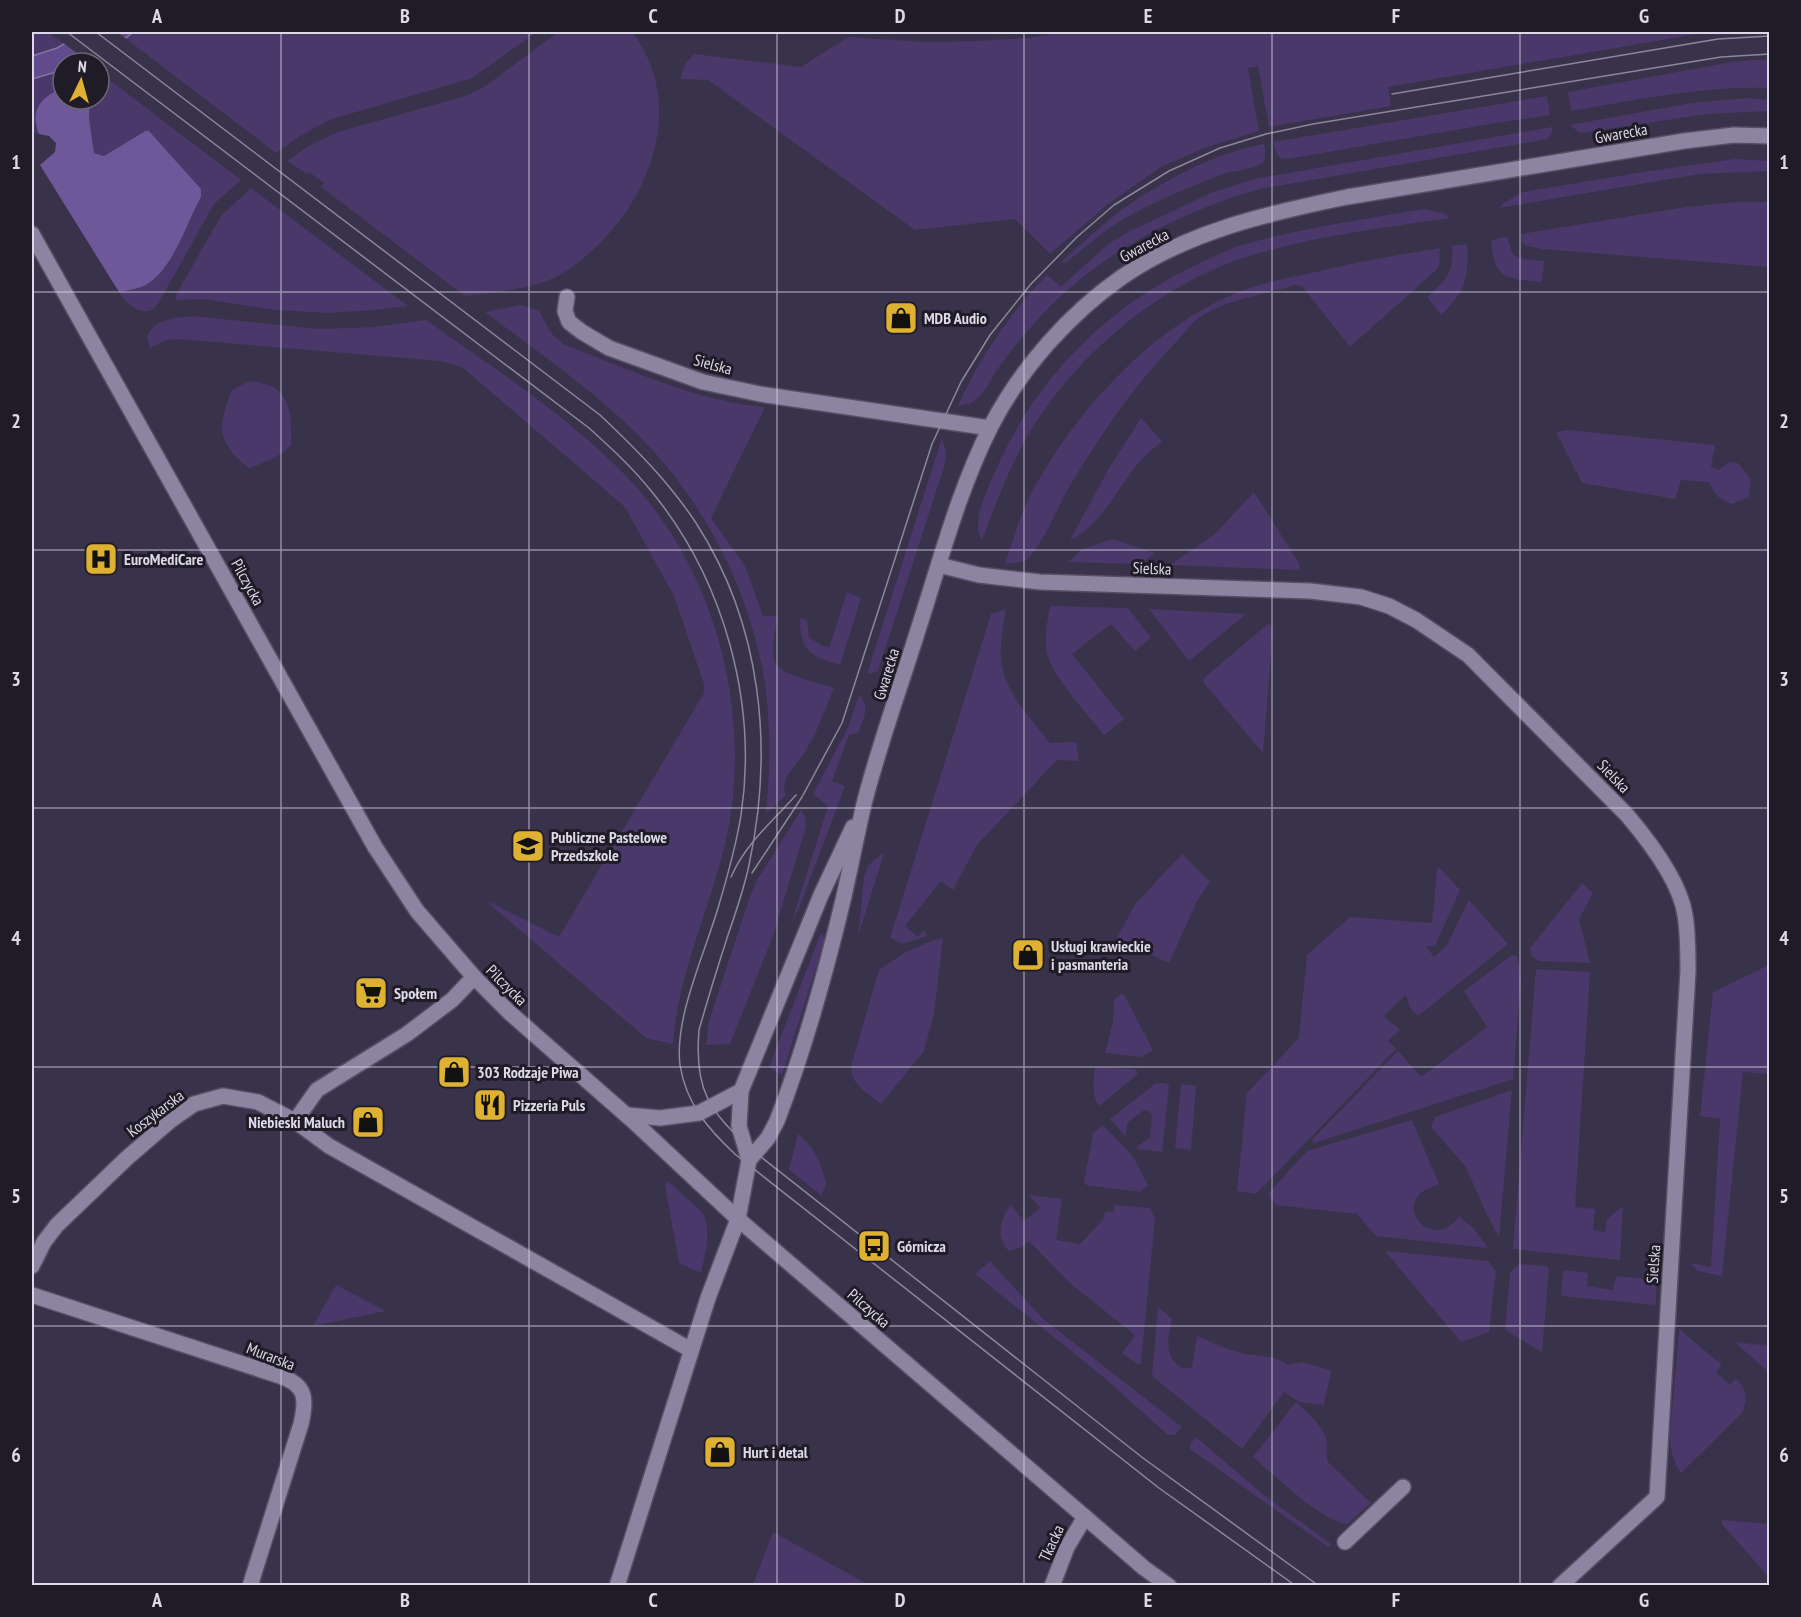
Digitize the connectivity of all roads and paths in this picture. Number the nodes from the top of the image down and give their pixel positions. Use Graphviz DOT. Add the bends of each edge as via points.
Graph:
graph roads {
  1 [pos="1770,136"];
  2 [pos="32,234"];
  3 [pos="567,297"];
  4 [pos="990,428"];
  5 [pos="939,565"];
  6 [pos="865,803"];
  7 [pos="474,977"];
  8 [pos="741,1091"];
  9 [pos="627,1115"];
  10 [pos="295,1121"];
  11 [pos="749,1160"];
  12 [pos="738,1219"];
  13 [pos="32,1266"];
  14 [pos="32,1295"];
  15 [pos="691,1350"];
  16 [pos="1403,1486"];
  17 [pos="1085,1517"];
  18 [pos="1345,1542"];
  19 [pos="250,1586"];
  20 [pos="617,1586"];
  21 [pos="1052,1586"];
  22 [pos="1169,1586"];
  23 [pos="1560,1586"];
  1 -- 4 [label="street, Gwarecka" via="1734,135 1684,141 1358,195 1245,220 1161,255 1093,300 1025,372"];
  2 -- 7 [label="street, Pilczycka" via="375,847 417,911"];
  3 -- 4 [label="street, Sielska" via="565,311 569,322 582,332 609,348 703,382"];
  4 -- 5 [label="street, Gwarecka"];
  5 -- 6 [label="street, Gwarecka"];
  5 -- 23 [label="street, Sielska" via="979,575 1040,582 1310,591 1361,597 1389,606 1468,654 1641,832 1672,879 1685,913 1688,962 1658,1497"];
  6 -- 8 [label="street, Gwarecka" via="821,896"];
  6 -- 11 [label="street, Gwarecka" via="821,988 777,1120"];
  7 -- 9 [label="street, Pilczycka"];
  7 -- 10 [label="street" via="452,1000 407,1034 317,1090"];
  8 -- 9 [label="street" via="699,1113 660,1118"];
  8 -- 11 [label="street, Gwarecka" via="739,1125"];
  9 -- 12 [label="street, Pilczycka"];
  10 -- 13 [label="street, Koszykarska" via="258,1102 224,1096 194,1104 134,1152 57,1225"];
  10 -- 15 [label="street, Koszykarska" via="329,1146"];
  11 -- 12 [label="street, Gwarecka"];
  12 -- 15 [label="street"];
  12 -- 17 [label="street, Pilczycka"];
  14 -- 19 [label="street, Murarska" via="290,1379 303,1392 301,1424"];
  15 -- 20 [label="street"];
  16 -- 18 [label="street"];
  17 -- 21 [label="street, Tkacka" via="1067,1547"];
  17 -- 22 [label="street, Pilczycka"];
}
